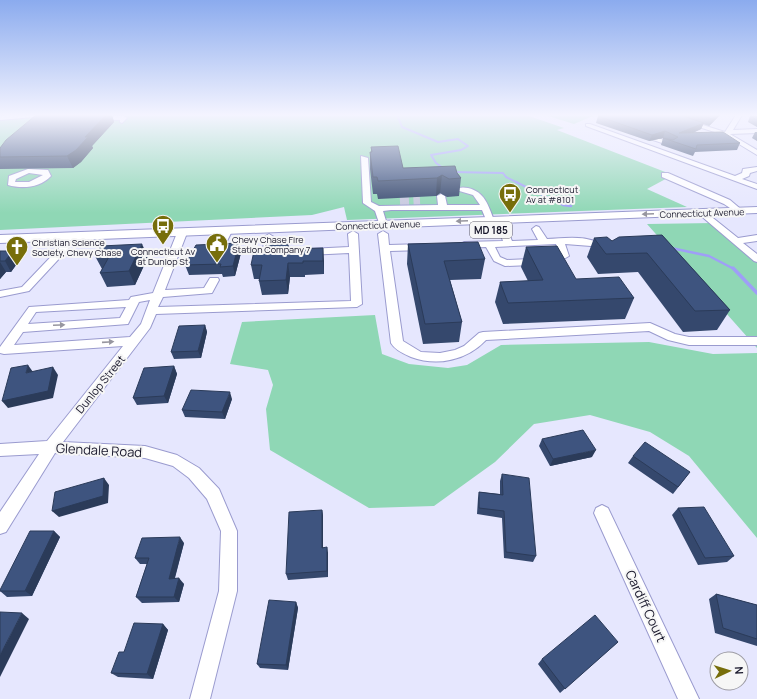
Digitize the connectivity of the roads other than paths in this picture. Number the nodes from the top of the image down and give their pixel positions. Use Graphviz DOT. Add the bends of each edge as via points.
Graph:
graph roads {
  1 [pos="653,148"];
  2 [pos="364,158"];
  3 [pos="757,169"];
  4 [pos="665,175"];
  5 [pos="12,178"];
  6 [pos="3,179"];
  7 [pos="736,179"];
  8 [pos="757,187"];
  9 [pos="460,190"];
  10 [pos="441,196"];
  11 [pos="420,201"];
  12 [pos="400,202"];
  13 [pos="430,207"];
  14 [pos="485,207"];
  15 [pos="389,208"];
  16 [pos="443,208"];
  17 [pos="378,209"];
  18 [pos="757,210"];
  19 [pos="739,211"];
  20 [pos="703,213"];
  21 [pos="490,220"];
  22 [pos="757,221"];
  23 [pos="714,223"];
  24 [pos="383,229"];
  25 [pos="536,229"];
  26 [pos="503,230"];
  27 [pos="353,234"];
  28 [pos="226,235"];
  29 [pos="181,237"];
  30 [pos="269,237"];
  31 [pos="757,238"];
  32 [pos="0,239"];
  33 [pos="746,240"];
  34 [pos="735,241"];
  35 [pos="544,242"];
  36 [pos="559,242"];
  37 [pos="490,244"];
  38 [pos="509,244"];
  39 [pos="757,245"];
  40 [pos="66,246"];
  41 [pos="437,246"];
  42 [pos="452,246"];
  43 [pos="0,247"];
  44 [pos="385,248"];
  45 [pos="354,250"];
  46 [pos="605,256"];
  47 [pos="757,259"];
  48 [pos="214,280"];
  49 [pos="0,294"];
  50 [pos="159,295"];
  51 [pos="133,303"];
  52 [pos="152,312"];
  53 [pos="20,328"];
  54 [pos="134,341"];
  55 [pos="757,341"];
  56 [pos="51,447"];
  57 [pos="0,450"];
  58 [pos="602,513"];
  59 [pos="0,526"];
  60 [pos="200,699"];
  61 [pos="689,699"];
  1 -- 7 [label="street"];
  2 -- 17 [label="street" via="367,203"];
  3 -- 7 [label="street" via="746,171 746,174"];
  4 -- 19 [label="street" via="726,202"];
  5 -- 6 [label="street"];
  7 -- 8 [label="street"];
  9 -- 14 [label="street" via="477,194 484,201"];
  10 -- 16 [label="street"];
  11 -- 13 [label="street"];
  12 -- 15 [label="street"];
  13 -- 15 [label="street"];
  13 -- 16 [label="street"];
  14 -- 16 [label="street"];
  14 -- 21 [label="street"];
  15 -- 17 [label="street"];
  17 -- 24 [label="street"];
  18 -- 19 [label="main road, Connecticut Avenue / MD 185"];
  19 -- 20 [label="main road, Connecticut Avenue / MD 185"];
  20 -- 21 [label="main road, Connecticut Avenue / MD 185, one-way"];
  20 -- 23 [label="street"];
  21 -- 24 [label="main road, Connecticut Avenue / MD 185, one-way"];
  22 -- 23 [label="main road, Connecticut Avenue / MD 185"];
  23 -- 25 [label="main road, Connecticut Avenue / MD 185"];
  23 -- 34 [label="street"];
  24 -- 26 [label="main road, Connecticut Avenue / MD 185"];
  24 -- 27 [label="main road, Connecticut Avenue / MD 185"];
  24 -- 28 [label="main road, Connecticut Avenue / MD 185"];
  24 -- 44 [label="street"];
  25 -- 26 [label="main road, Connecticut Avenue / MD 185"];
  25 -- 35 [label="street"];
  26 -- 38 [label="street"];
  27 -- 30 [label="main road, Connecticut Avenue / MD 185"];
  27 -- 45 [label="street"];
  28 -- 29 [label="main road, Connecticut Avenue / MD 185"];
  28 -- 30 [label="main road, Connecticut Avenue / MD 185"];
  29 -- 32 [label="main road, Connecticut Avenue / MD 185"];
  29 -- 40 [label="main road, Connecticut Avenue / MD 185"];
  29 -- 50 [label="street, Dunlop Street"];
  30 -- 45 [label="street" via="267,248 268,252 273,254"];
  31 -- 33 [label="street"];
  33 -- 34 [label="street"];
  33 -- 39 [label="street"];
  34 -- 47 [label="street"];
  35 -- 36 [label="street"];
  35 -- 38 [label="street"];
  36 -- 37 [label="street" via="564,256 555,261 505,263 497,259"];
  36 -- 46 [label="street" via="595,243 602,248"];
  37 -- 38 [label="street"];
  37 -- 42 [label="street"];
  40 -- 43 [label="main road, Connecticut Avenue / MD 185"];
  40 -- 49 [label="street" via="25,289"];
  41 -- 44 [label="street"];
  44 -- 55 [label="street" via="398,343 410,352 430,358 448,357 466,351 483,336 650,327 689,341"];
  45 -- 52 [label="street" via="357,304"];
  48 -- 50 [label="street" via="208,291"];
  50 -- 51 [label="street" via="135,299"];
  50 -- 52 [label="street, Dunlop Street"];
  51 -- 53 [label="street" via="33,309"];
  53 -- 51 [label="street, one-way" via="124,321"];
  52 -- 54 [label="street, Dunlop Street"];
  53 -- 54 [label="street, one-way" via="4,350"];
  54 -- 56 [label="street, Dunlop Street"];
  56 -- 57 [label="street, Glendale Road"];
  56 -- 59 [label="street, Dunlop Street"];
  56 -- 60 [label="street, Glendale Road" via="145,452 177,461 194,473 213,494 229,532 228,591"];
  58 -- 61 [label="street, Cardiff Court"];
}
